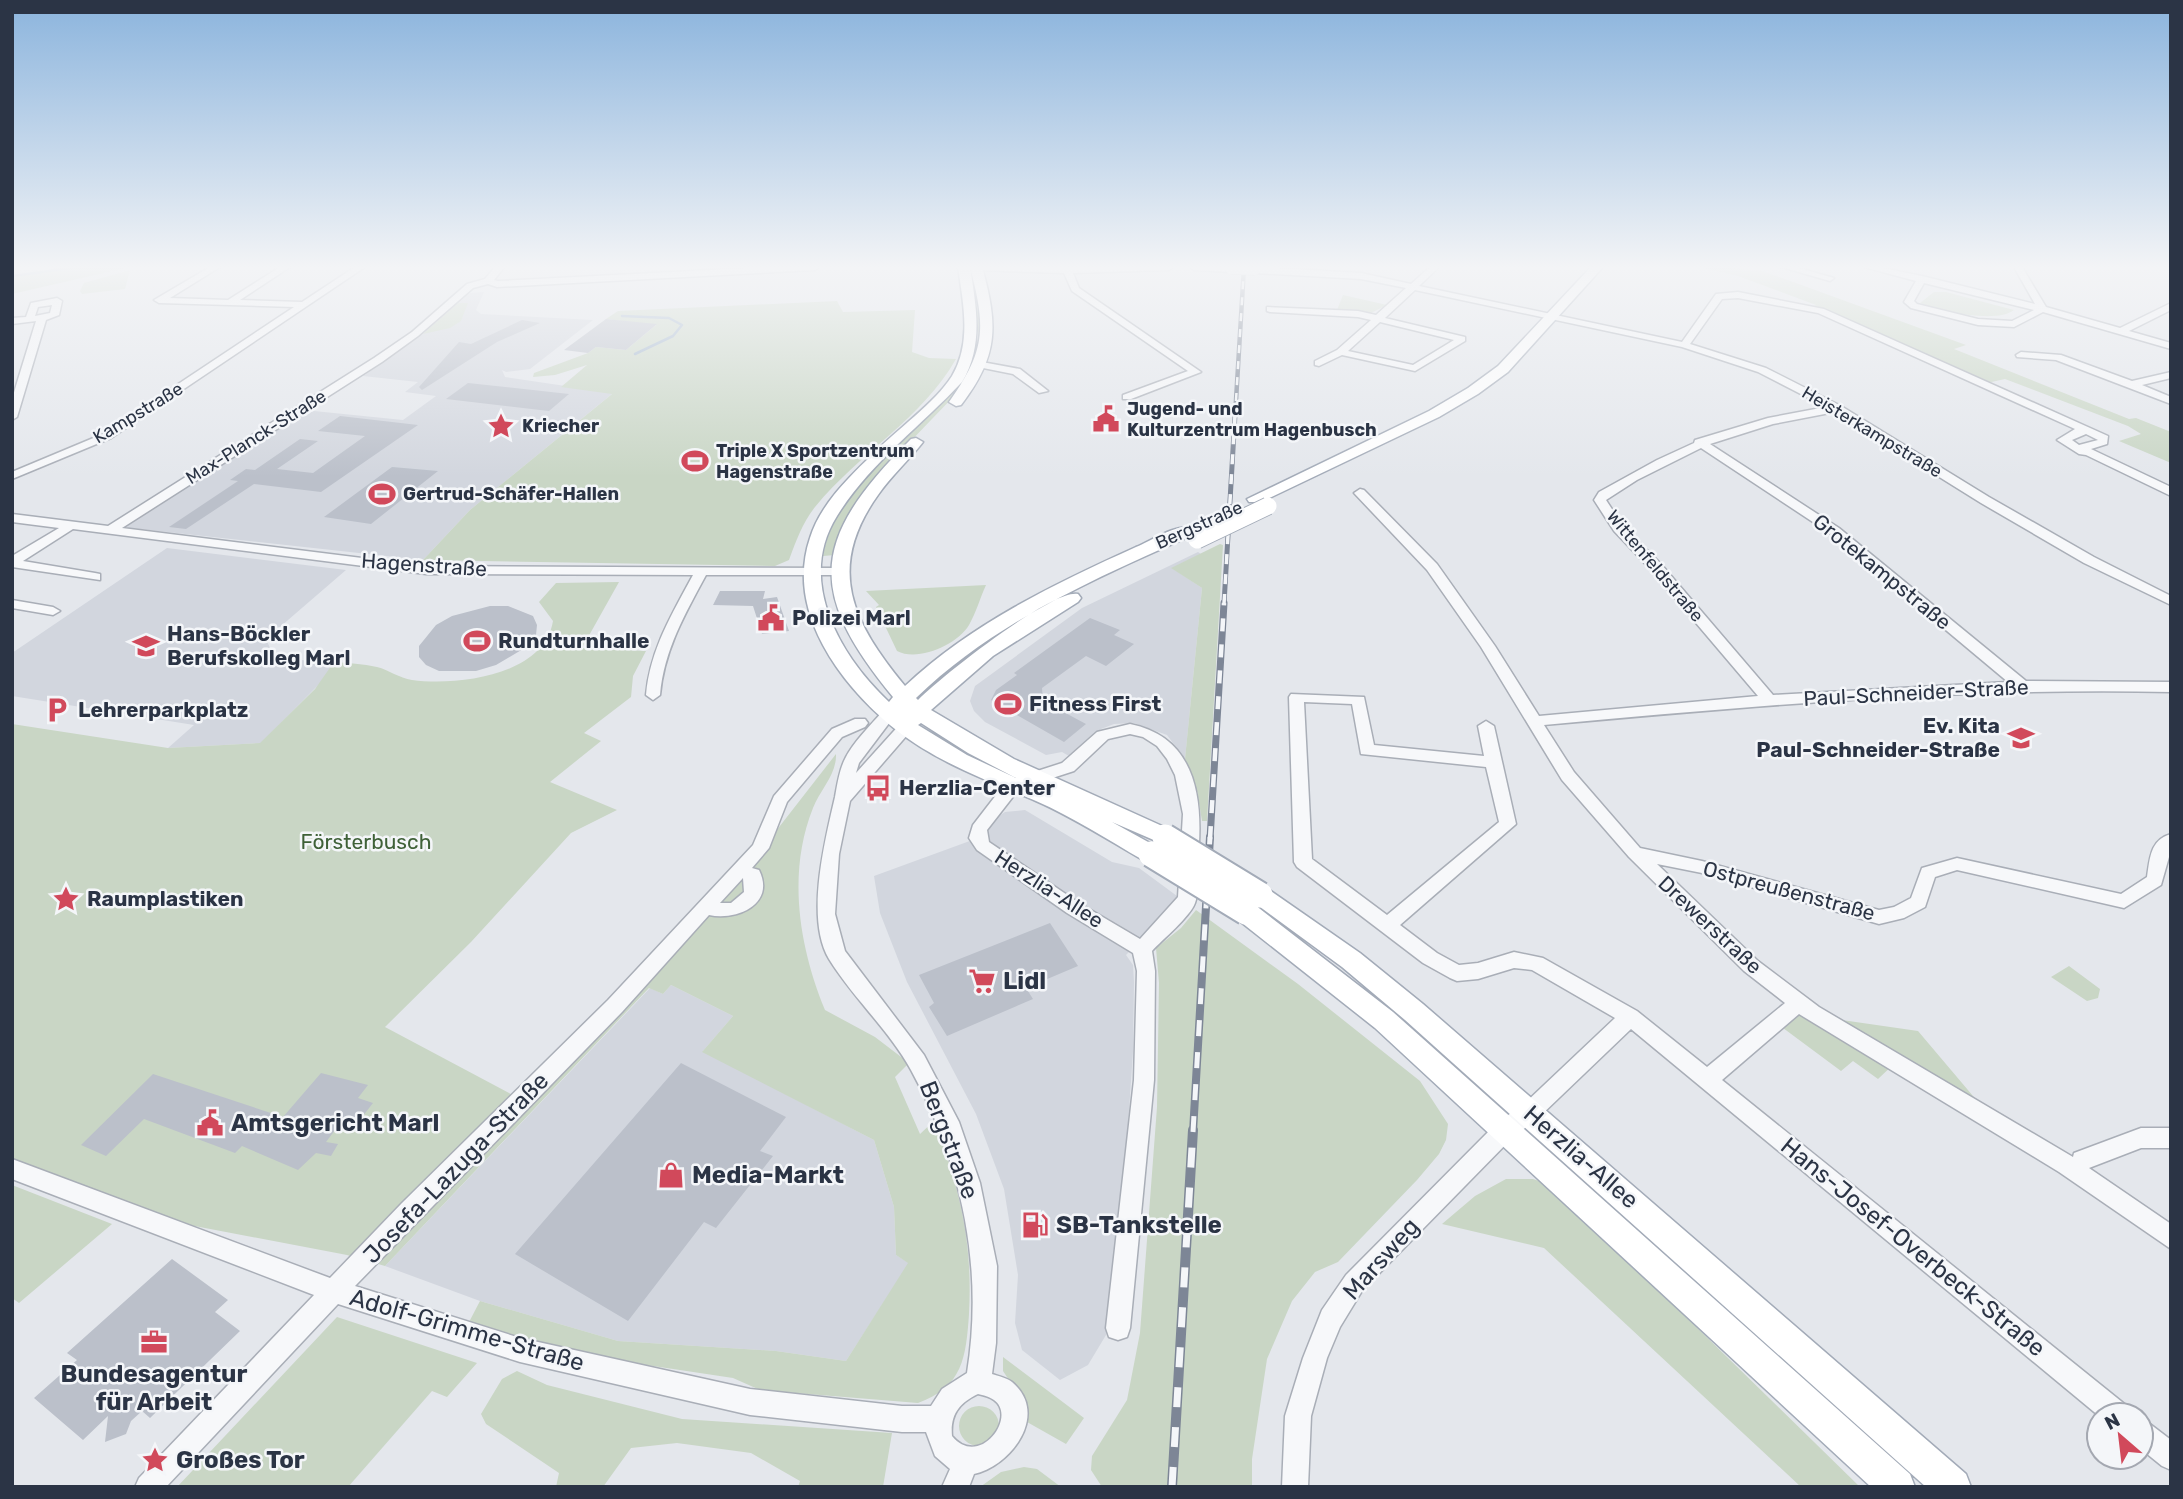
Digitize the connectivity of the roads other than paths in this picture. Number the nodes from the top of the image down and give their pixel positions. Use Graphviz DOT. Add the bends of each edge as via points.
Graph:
graph roads {
  1 [pos="33,337"];
  2 [pos="256,337"];
  3 [pos="411,337"];
  4 [pos="973,337"];
  5 [pos="987,337"];
  6 [pos="1145,337"];
  7 [pos="1357,337"];
  8 [pos="1453,337"];
  9 [pos="1545,337"];
  10 [pos="1647,337"];
  11 [pos="1690,337"];
  12 [pos="1877,337"];
  13 [pos="2141,337"];
  14 [pos="1684,345"];
  15 [pos="2171,346"];
  16 [pos="1341,352"];
  17 [pos="2021,355"];
  18 [pos="28,363"];
  19 [pos="1318,363"];
  20 [pos="982,365"];
  21 [pos="12,366"];
  22 [pos="2171,375"];
  23 [pos="2131,384"];
  24 [pos="1043,391"];
  25 [pos="1127,397"];
  26 [pos="2171,401"];
  27 [pos="1837,408"];
  28 [pos="12,417"];
  29 [pos="2081,428"];
  30 [pos="1699,442"];
  31 [pos="2083,452"];
  32 [pos="12,475"];
  33 [pos="2171,492"];
  34 [pos="1360,493"];
  35 [pos="12,518"];
  36 [pos="70,526"];
  37 [pos="109,531"];
  38 [pos="1191,536"];
  39 [pos="13,562"];
  40 [pos="701,572"];
  41 [pos="839,572"];
  42 [pos="812,573"];
  43 [pos="95,576"];
  44 [pos="2171,601"];
  45 [pos="12,604"];
  46 [pos="53,611"];
  47 [pos="2024,687"];
  48 [pos="2171,687"];
  49 [pos="941,692"];
  50 [pos="653,695"];
  51 [pos="1770,701"];
  52 [pos="910,712"];
  53 [pos="888,713"];
  54 [pos="1536,722"];
  55 [pos="860,723"];
  56 [pos="1486,726"];
  57 [pos="1493,762"];
  58 [pos="1045,775"];
  59 [pos="1013,785"];
  60 [pos="841,801"];
  61 [pos="2171,840"];
  62 [pos="1157,845"];
  63 [pos="1635,853"];
  64 [pos="739,870"];
  65 [pos="705,907"];
  66 [pos="1388,924"];
  67 [pos="1142,949"];
  68 [pos="1798,1003"];
  69 [pos="1630,1017"];
  70 [pos="1709,1078"];
  71 [pos="1518,1121"];
  72 [pos="2171,1138"];
  73 [pos="2082,1160"];
  74 [pos="12,1169"];
  75 [pos="2171,1238"];
  76 [pos="336,1293"];
  77 [pos="1118,1328"];
  78 [pos="978,1381"];
  79 [pos="2101,1401"];
  80 [pos="939,1419"];
  81 [pos="2155,1444"];
  82 [pos="2171,1457"];
  83 [pos="960,1475"];
  84 [pos="148,1487"];
  85 [pos="1295,1487"];
  86 [pos="1897,1487"];
  87 [pos="1953,1487"];
  1 -- 18 [label="street"];
  2 -- 32 [label="street, Kampstraße" via="107,436"];
  3 -- 37 [label="street, Max-Planck-Straße"];
  4 -- 42 [label="main road, Herzlia-Allee" via="970,357 957,379 844,495 817,538"];
  5 -- 20 [label="main road"];
  6 -- 25 [label="street" via="1196,372"];
  7 -- 16 [label="street"];
  8 -- 16 [label="street" via="1462,339 1415,368"];
  9 -- 38 [label="main road, Bergstraße, bridge" via="1518,373 1468,410"];
  10 -- 14 [label="street, Heisterkampstraße"];
  11 -- 14 [label="street"];
  12 -- 29 [label="street"];
  13 -- 15 [label="street"];
  14 -- 27 [label="street, Heisterkampstraße" via="1762,370"];
  16 -- 19 [label="street"];
  17 -- 23 [label="street" via="2057,357"];
  18 -- 21 [label="street"];
  18 -- 28 [label="street"];
  20 -- 24 [label="street" via="1016,371"];
  20 -- 41 [label="main road" via="964,393 878,483 850,529"];
  22 -- 23 [label="street"];
  23 -- 26 [label="street"];
  27 -- 30 [label="street, Wittenfeldstraße" via="1783,416"];
  27 -- 44 [label="street, Heisterkampstraße" via="1984,500"];
  29 -- 31 [label="street" via="2081,433 2063,440"];
  29 -- 31 [label="street" via="2104,438 2081,448"];
  30 -- 47 [label="street, Grotekampstraße" via="1835,531"];
  30 -- 51 [label="street, Wittenfeldstraße" via="1600,500 1618,528"];
  31 -- 33 [label="street"];
  34 -- 54 [label="street, Drewerstraße" via="1432,567"];
  35 -- 36 [label="street, Hagenstraße"];
  36 -- 37 [label="street, Hagenstraße"];
  36 -- 39 [label="street"];
  37 -- 40 [label="street, Hagenstraße" via="426,570"];
  38 -- 49 [label="main road, Bergstraße" via="1011,635"];
  38 -- 52 [label="main road, Bergstraße" via="1062,587 994,627"];
  39 -- 43 [label="street"];
  40 -- 42 [label="street, Hagenstraße"];
  40 -- 50 [label="street" via="653,670"];
  41 -- 42 [label="street, Hagenstraße"];
  41 -- 52 [label="main road" via="845,608 855,628"];
  42 -- 53 [label="main road, Herzlia-Allee" via="817,611 827,638 845,666"];
  45 -- 46 [label="street"];
  47 -- 48 [label="street, Paul-Schneider-Straße"];
  47 -- 51 [label="street, Paul-Schneider-Straße"];
  49 -- 52 [label="main road, Bergstraße"];
  49 -- 58 [label="main road" via="949,715"];
  51 -- 54 [label="street, Paul-Schneider-Straße"];
  52 -- 53 [label="main road, Herzlia-Allee"];
  52 -- 58 [label="main road, Herzlia-Allee"];
  52 -- 59 [label="main road, Herzlia-Allee" via="929,742"];
  52 -- 60 [label="street, Bergstraße"];
  53 -- 60 [label="street, Bergstraße" via="851,762"];
  54 -- 63 [label="street, Drewerstraße" via="1568,776"];
  55 -- 64 [label="street, Josefa-Lazuga-Straße" via="837,733 780,800 760,848"];
  56 -- 57 [label="street"];
  57 -- 66 [label="street" via="1508,824"];
  57 -- 66 [label="street, Hans-Josef-Overbeck-Straße" via="1367,750 1359,700 1296,697 1303,862"];
  58 -- 62 [label="main road, Herzlia-Allee"];
  58 -- 67 [label="street" via="1068,767 1103,736 1120,730 1153,734 1174,756 1188,796 1193,831 1187,897"];
  59 -- 62 [label="main road, Herzlia-Allee"];
  59 -- 67 [label="street, Herzlia-Allee" via="979,829 983,846"];
  60 -- 78 [label="street, Bergstraße" via="830,854 826,914 836,954 917,1061 948,1122 969,1183 985,1266 984,1343"];
  61 -- 63 [label="street, Ostpreußenstraße" via="2160,849 2155,880 2124,901 1957,864 1928,873 1919,902 1879,917"];
  62 -- 71 [label="main road, Herzlia-Allee, bridge" via="1253,904 1384,1020"];
  63 -- 68 [label="street, Drewerstraße" via="1751,966"];
  64 -- 65 [label="street, Josefa-Lazuga-Straße"];
  64 -- 65 [label="street" via="753,875 753,894 741,909 724,912"];
  65 -- 76 [label="street, Josefa-Lazuga-Straße"];
  66 -- 69 [label="street, Hans-Josef-Overbeck-Straße" via="1457,973 1514,960 1536,963"];
  67 -- 77 [label="street" via="1146,971 1144,1080"];
  68 -- 70 [label="street"];
  68 -- 75 [label="street, Drewerstraße" via="2067,1165"];
  69 -- 70 [label="street, Hans-Josef-Overbeck-Straße"];
  69 -- 71 [label="street"];
  70 -- 79 [label="street, Hans-Josef-Overbeck-Straße"];
  71 -- 85 [label="street, Marsweg" via="1354,1283 1331,1319 1298,1416"];
  71 -- 86 [label="main road, Herzlia-Allee"];
  71 -- 87 [label="main road, Herzlia-Allee"];
  72 -- 73 [label="street" via="2141,1138"];
  74 -- 76 [label="street, Adolf-Grimme-Straße"];
  76 -- 80 [label="street, Adolf-Grimme-Straße" via="520,1350 750,1402"];
  76 -- 84 [label="street, Josefa-Lazuga-Straße"];
  78 -- 80 [label="street" via="950,1396"];
  78 -- 83 [label="street" via="1005,1392 1013,1406 1013,1436 999,1455"];
  80 -- 83 [label="street" via="943,1446"];
  81 -- 82 [label="street"];
}
